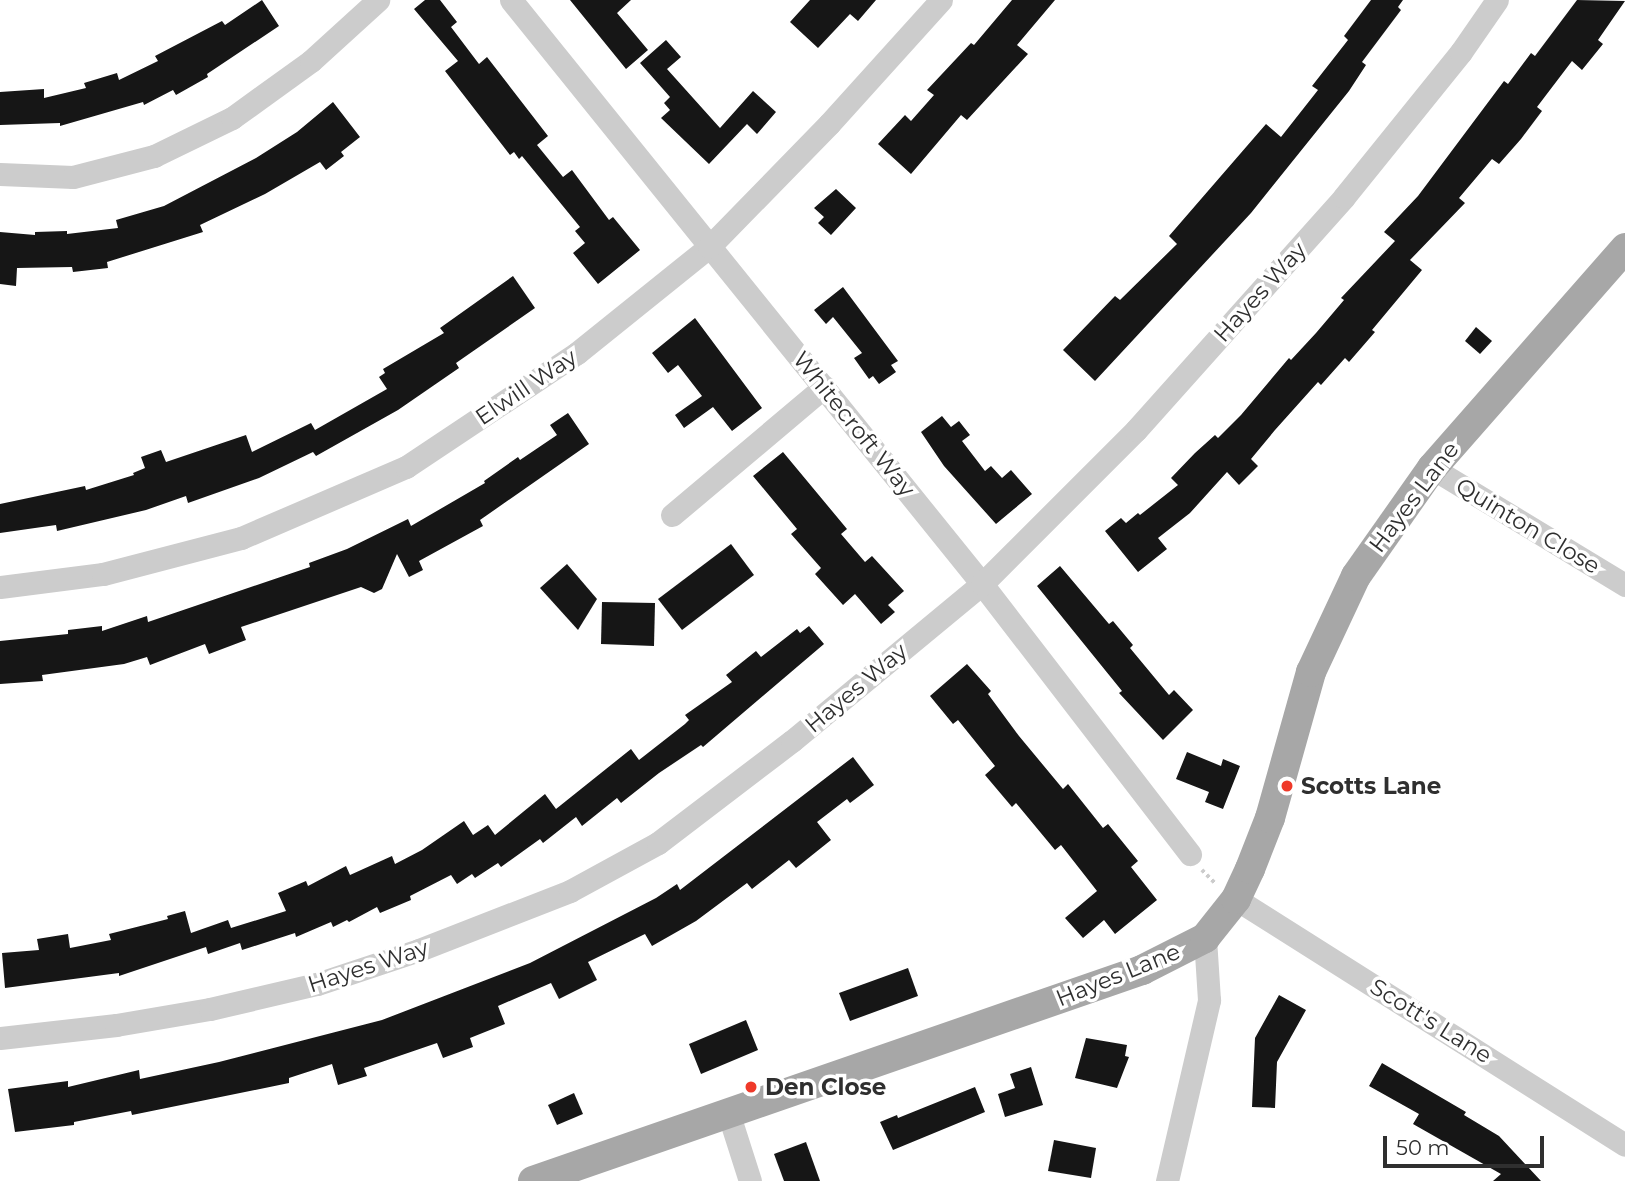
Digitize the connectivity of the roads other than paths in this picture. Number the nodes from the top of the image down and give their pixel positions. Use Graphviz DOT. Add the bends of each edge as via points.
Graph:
graph roads {
  1 [pos="378,0"];
  2 [pos="511,0"];
  3 [pos="941,0"];
  4 [pos="1497,0"];
  5 [pos="0,174"];
  6 [pos="709,247"];
  7 [pos="1625,248"];
  8 [pos="824,387"];
  9 [pos="1432,468"];
  10 [pos="672,515"];
  11 [pos="982,584"];
  12 [pos="1625,585"];
  13 [pos="0,587"];
  14 [pos="1190,854"];
  15 [pos="1236,899"];
  16 [pos="1205,938"];
  17 [pos="0,1038"];
  18 [pos="729,1112"];
  19 [pos="1625,1145"];
  20 [pos="533,1181"];
  21 [pos="750,1181"];
  22 [pos="1167,1181"];
  1 -- 5 [label="street" via="311,61 232,118 153,156 73,177"];
  2 -- 6 [label="street, Whitecroft Way"];
  3 -- 6 [label="street, Elwill Way"];
  4 -- 11 [label="street, Hayes Way" via="1344,197 1136,430"];
  6 -- 8 [label="street, Whitecroft Way"];
  6 -- 13 [label="street, Elwill Way" via="578,353 406,467 241,538 103,574"];
  7 -- 9 [label="main road, Hayes Lane"];
  8 -- 10 [label="street"];
  8 -- 11 [label="street, Whitecroft Way"];
  9 -- 12 [label="street, Quinton Close"];
  9 -- 15 [label="main road, Hayes Lane" via="1356,576 1311,673 1270,818"];
  11 -- 14 [label="street, Whitecroft Way"];
  11 -- 17 [label="street, Hayes Way" via="792,741 658,843 570,891 317,984 129,1023"];
  15 -- 16 [label="main road, Hayes Lane"];
  15 -- 19 [label="street, Scott's Lane"];
  16 -- 18 [label="main road, Hayes Lane" via="1142,970"];
  16 -- 22 [label="street" via="1209,1000"];
  18 -- 20 [label="main road, Hayes Lane"];
  18 -- 21 [label="street"];
}
